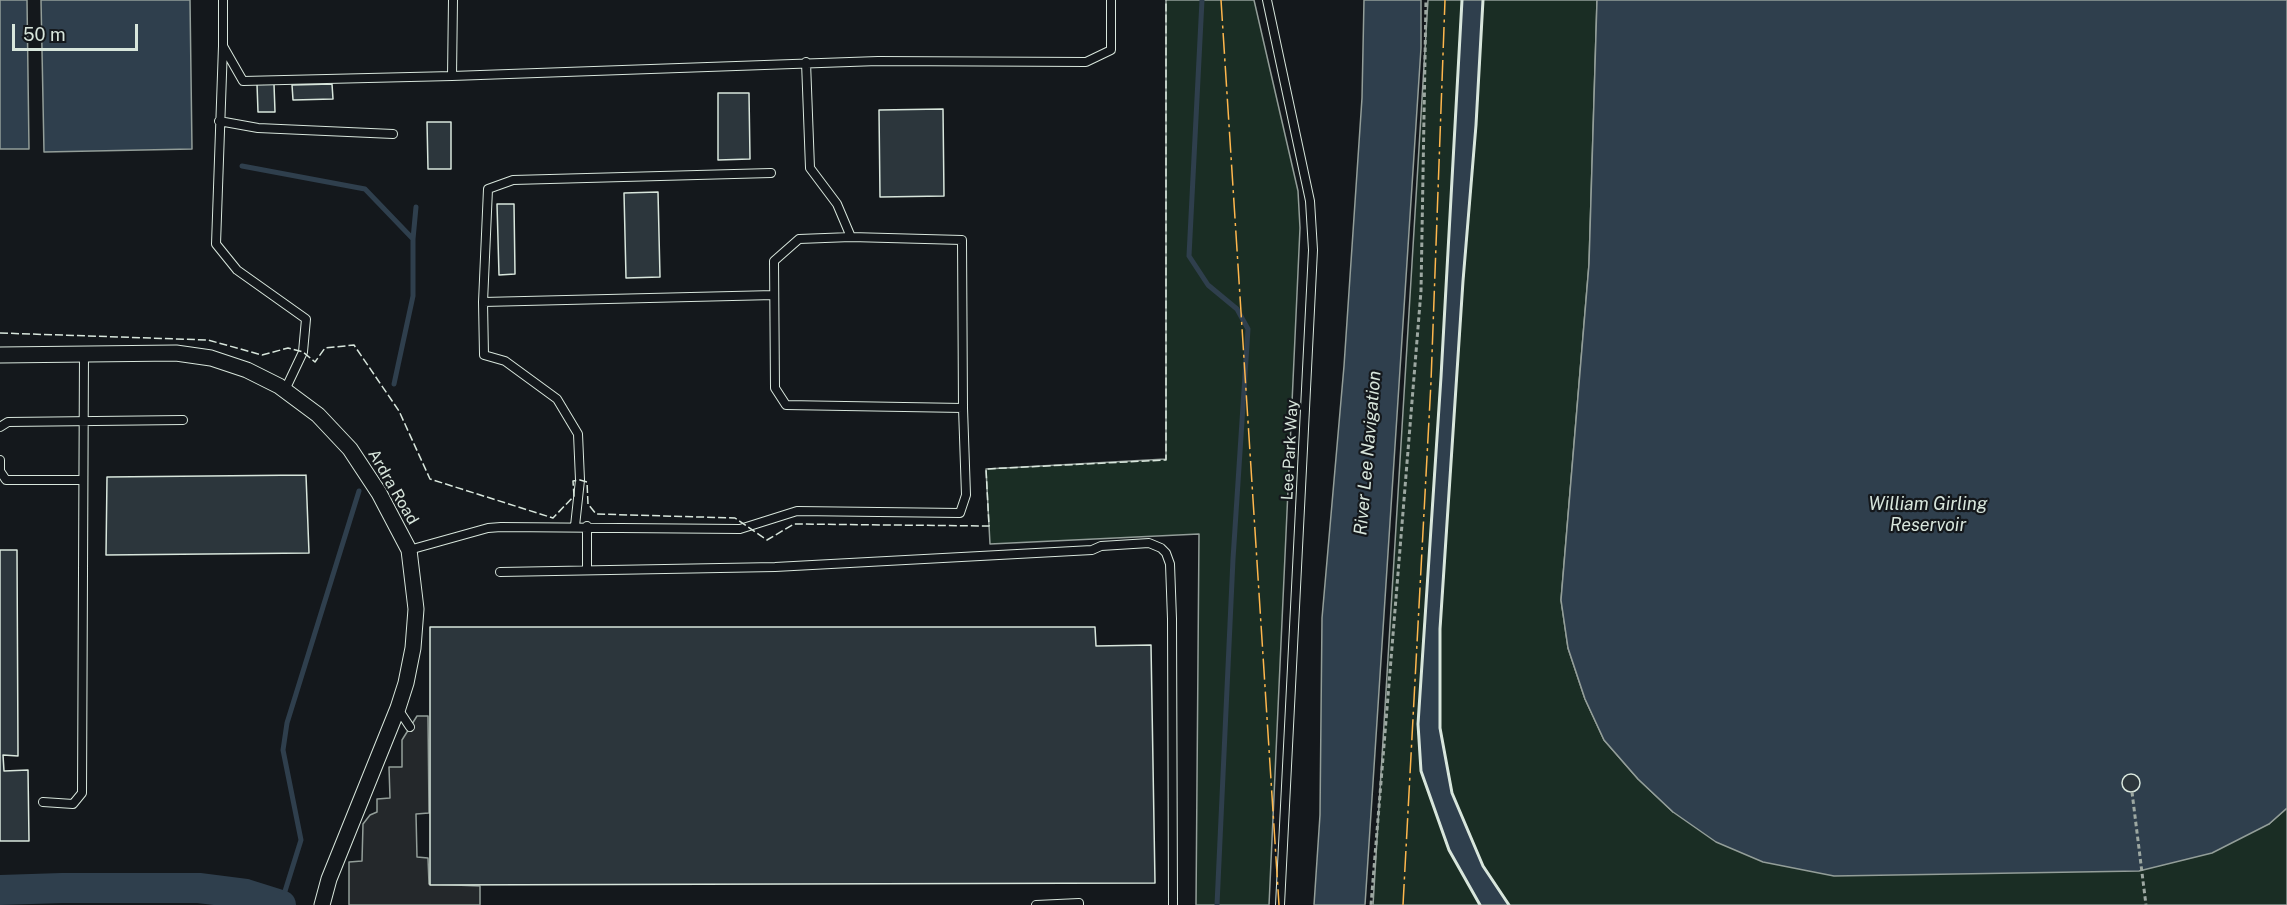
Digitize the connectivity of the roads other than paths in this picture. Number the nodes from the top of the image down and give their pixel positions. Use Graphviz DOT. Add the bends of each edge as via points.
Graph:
graph roads {
  1 [pos="223,0"];
  2 [pos="453,0"];
  3 [pos="1112,0"];
  4 [pos="1268,0"];
  5 [pos="223,46"];
  6 [pos="806,62"];
  7 [pos="452,76"];
  8 [pos="219,121"];
  9 [pos="393,134"];
  10 [pos="771,172"];
  11 [pos="851,237"];
  12 [pos="774,295"];
  13 [pos="483,302"];
  14 [pos="84,353"];
  15 [pos="0,355"];
  16 [pos="285,390"];
  17 [pos="963,408"];
  18 [pos="183,420"];
  19 [pos="85,422"];
  20 [pos="0,427"];
  21 [pos="0,460"];
  22 [pos="83,480"];
  23 [pos="575,526"];
  24 [pos="587,526"];
  25 [pos="409,550"];
  26 [pos="587,569"];
  27 [pos="500,572"];
  28 [pos="398,708"];
  29 [pos="410,727"];
  30 [pos="43,802"];
  31 [pos="322,905"];
  32 [pos="1036,905"];
  33 [pos="1079,905"];
  34 [pos="1173,905"];
  35 [pos="1280,905"];
  1 -- 5 [label="lane"];
  2 -- 7 [label="lane"];
  3 -- 6 [label="lane" via="1112,50 1086,62"];
  4 -- 35 [label="lane, Lee Park Way" via="1310,201 1313,250"];
  5 -- 7 [label="lane" via="243,81"];
  5 -- 8 [label="lane"];
  6 -- 7 [label="lane"];
  6 -- 11 [label="lane" via="810,168 837,204"];
  8 -- 9 [label="lane" via="258,128"];
  8 -- 16 [label="lane" via="216,244 237,270 306,319 303,352"];
  10 -- 13 [label="lane" via="513,180 488,189"];
  11 -- 12 [label="lane" via="799,239 774,261"];
  11 -- 17 [label="lane" via="962,240"];
  12 -- 13 [label="lane"];
  12 -- 17 [label="lane" via="775,388 786,405"];
  13 -- 23 [label="lane" via="484,355 506,361 557,399 578,434 580,480"];
  14 -- 15 [label="street, Ardra Road"];
  14 -- 16 [label="street, Ardra Road" via="176,353 211,358 248,370"];
  14 -- 19 [label="lane"];
  16 -- 25 [label="street, Ardra Road" via="318,415 350,449"];
  17 -- 24 [label="lane" via="966,495 960,513 797,511 741,530"];
  18 -- 19 [label="lane"];
  19 -- 20 [label="lane" via="8,422"];
  19 -- 22 [label="lane"];
  21 -- 22 [label="lane" via="0,471 6,480"];
  22 -- 30 [label="lane" via="82,793 73,804"];
  23 -- 24 [label="lane"];
  23 -- 25 [label="lane" via="488,528"];
  24 -- 26 [label="lane"];
  25 -- 28 [label="street, Ardra Road" via="416,609 413,648"];
  26 -- 27 [label="lane"];
  26 -- 34 [label="lane" via="775,567 1092,550 1149,543 1161,548 1170,564 1173,641"];
  28 -- 29 [label="lane"];
  28 -- 31 [label="street, Ardra Road"];
  32 -- 33 [label="lane"];
}
